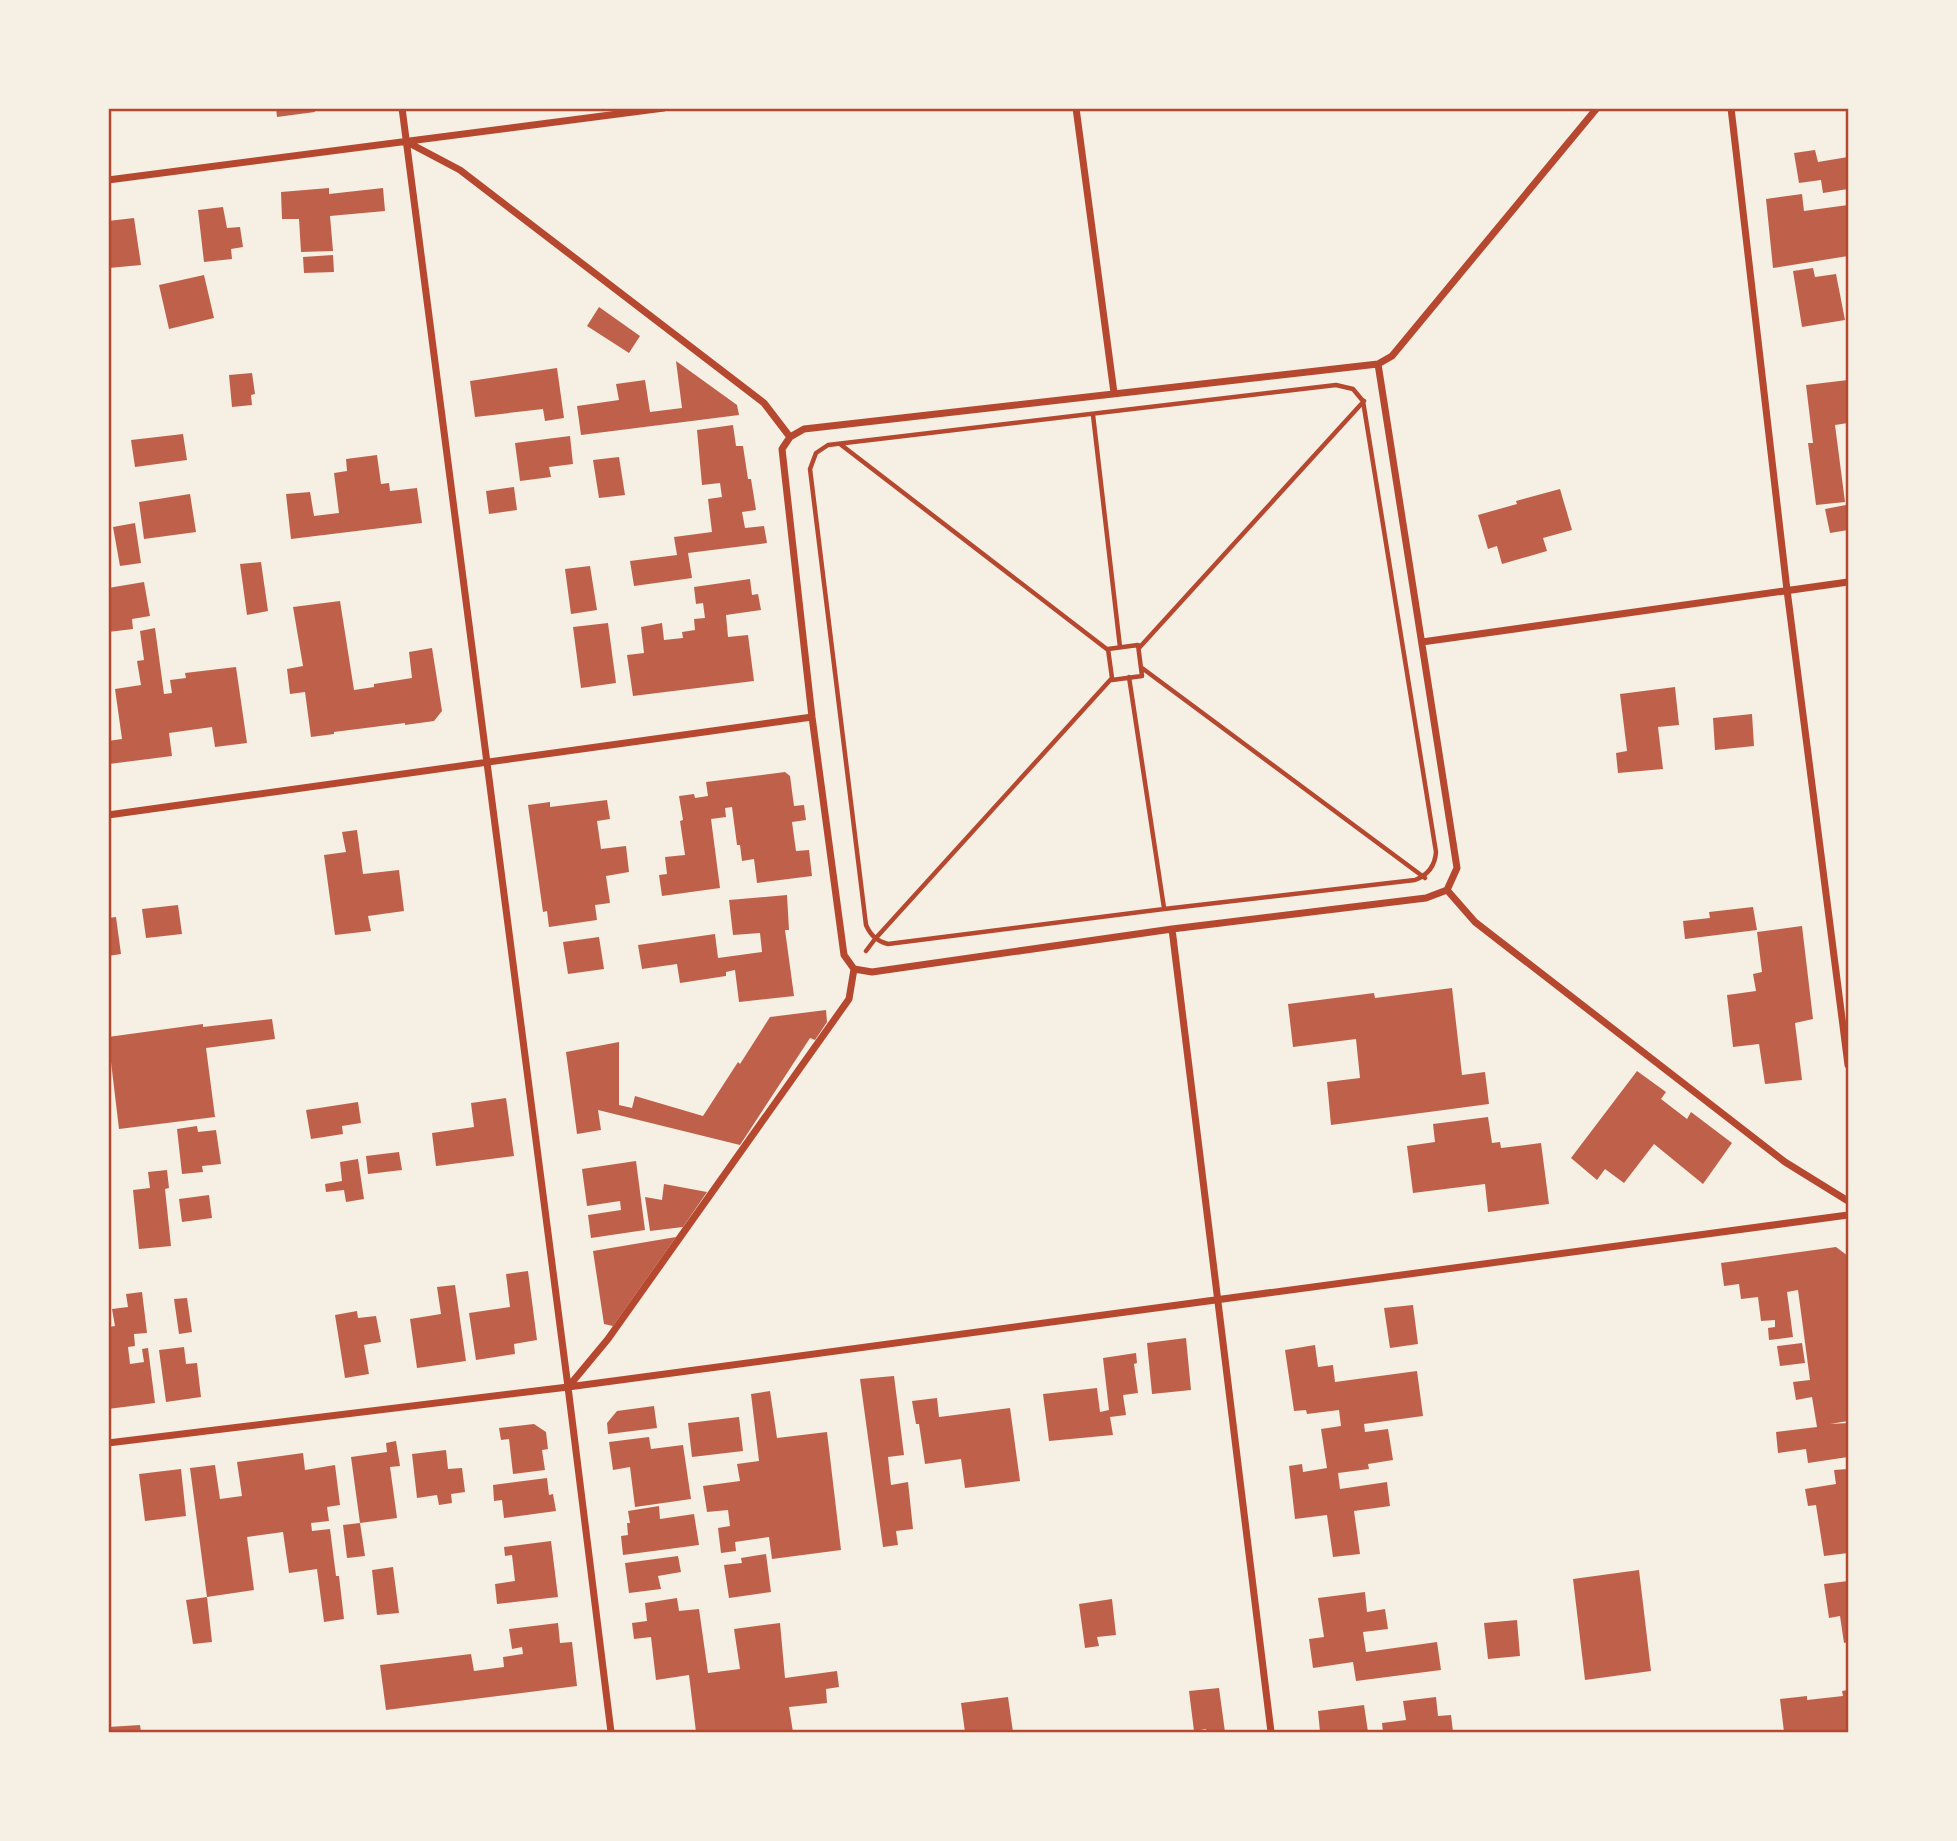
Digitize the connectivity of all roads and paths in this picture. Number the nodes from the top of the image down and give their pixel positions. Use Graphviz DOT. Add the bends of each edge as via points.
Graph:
graph roads {
  1 [pos="402,108"];
  2 [pos="664,108"];
  3 [pos="1076,108"];
  4 [pos="1597,108"];
  5 [pos="1731,108"];
  6 [pos="407,142"];
  7 [pos="108,180"];
  8 [pos="1378,364"];
  9 [pos="1114,393"];
  10 [pos="1365,400"];
  11 [pos="1093,413"];
  12 [pos="790,437"];
  13 [pos="838,442"];
  14 [pos="1849,582"];
  15 [pos="1787,590"];
  16 [pos="1422,642"];
  17 [pos="1120,647"];
  18 [pos="1139,648"];
  19 [pos="1109,651"];
  20 [pos="1141,667"];
  21 [pos="1129,677"];
  22 [pos="1112,678"];
  23 [pos="812,717"];
  24 [pos="487,763"];
  25 [pos="108,815"];
  26 [pos="1423,877"];
  27 [pos="1447,890"];
  28 [pos="1164,909"];
  29 [pos="1172,929"];
  30 [pos="875,939"];
  31 [pos="854,969"];
  32 [pos="1849,1065"];
  33 [pos="1849,1201"];
  34 [pos="1849,1215"];
  35 [pos="1219,1301"];
  36 [pos="568,1387"];
  37 [pos="108,1444"];
  38 [pos="611,1732"];
  39 [pos="1271,1732"];
  1 -- 6 [label="street"];
  2 -- 6 [label="street"];
  3 -- 9 [label="street"];
  4 -- 8 [label="street" via="1392,356"];
  5 -- 15 [label="street"];
  6 -- 7 [label="street"];
  6 -- 12 [label="street" via="460,170 764,403"];
  6 -- 24 [label="street"];
  8 -- 9 [label="street"];
  8 -- 16 [label="street"];
  9 -- 12 [label="street" via="804,429"];
  10 -- 11 [label="path" via="1353,389 1336,385"];
  10 -- 18 [label="path"];
  10 -- 26 [label="path" via="1436,852"];
  11 -- 13 [label="path"];
  11 -- 17 [label="path"];
  12 -- 23 [label="street" via="782,449"];
  13 -- 19 [label="path"];
  13 -- 30 [label="path" via="821,448 810,469 866,925"];
  14 -- 15 [label="street"];
  15 -- 16 [label="street"];
  15 -- 32 [label="street"];
  16 -- 27 [label="street" via="1457,868"];
  17 -- 18 [label="path"];
  17 -- 19 [label="path"];
  18 -- 20 [label="path"];
  19 -- 22 [label="path"];
  20 -- 21 [label="path" via="1142,676"];
  20 -- 26 [label="path"];
  21 -- 22 [label="path"];
  21 -- 28 [label="path"];
  22 -- 30 [label="path"];
  23 -- 24 [label="street"];
  23 -- 31 [label="street" via="844,955"];
  24 -- 25 [label="street"];
  24 -- 36 [label="street"];
  26 -- 27 [label="path"];
  26 -- 28 [label="path"];
  27 -- 29 [label="street" via="1426,898"];
  27 -- 33 [label="street" via="1475,922 1519,957 1785,1162"];
  28 -- 29 [label="path"];
  28 -- 30 [label="path" via="888,944"];
  29 -- 31 [label="street" via="872,972"];
  29 -- 35 [label="street"];
  30 -- 31 [label="path"];
  31 -- 36 [label="street" via="849,999 608,1339"];
  34 -- 35 [label="street"];
  35 -- 36 [label="street"];
  35 -- 39 [label="street"];
  36 -- 37 [label="street"];
  36 -- 38 [label="street"];
}
